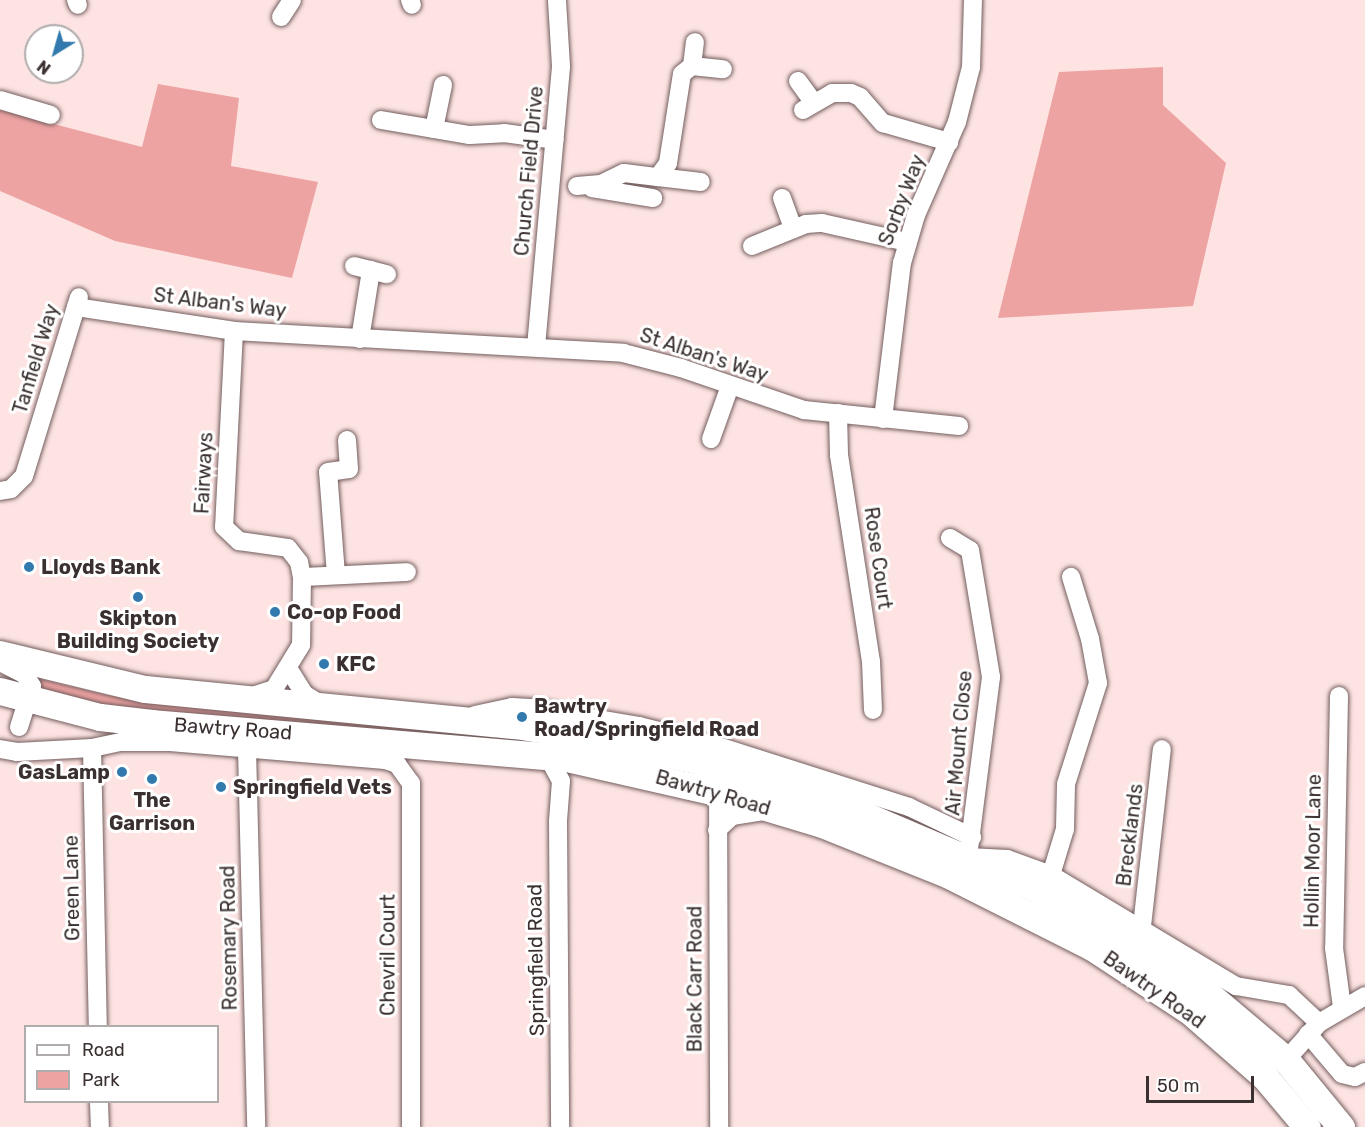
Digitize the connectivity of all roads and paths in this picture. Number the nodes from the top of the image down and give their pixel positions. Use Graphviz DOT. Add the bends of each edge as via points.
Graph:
graph roads {
  1 [pos="292,0"];
  2 [pos="557,0"];
  3 [pos="973,0"];
  4 [pos="281,17"];
  5 [pos="695,42"];
  6 [pos="692,66"];
  7 [pos="723,69"];
  8 [pos="798,81"];
  9 [pos="443,85"];
  10 [pos="0,100"];
  11 [pos="51,115"];
  12 [pos="381,120"];
  13 [pos="434,129"];
  14 [pos="555,140"];
  15 [pos="949,142"];
  16 [pos="658,177"];
  17 [pos="552,182"];
  18 [pos="701,182"];
  19 [pos="576,186"];
  20 [pos="653,198"];
  21 [pos="782,198"];
  22 [pos="792,229"];
  23 [pos="907,242"];
  24 [pos="752,246"];
  25 [pos="371,270"];
  26 [pos="77,301"];
  27 [pos="234,331"];
  28 [pos="360,339"];
  29 [pos="537,347"];
  30 [pos="730,386"];
  31 [pos="838,413"];
  32 [pos="882,419"];
  33 [pos="959,426"];
  34 [pos="711,439"];
  35 [pos="347,440"];
  36 [pos="0,491"];
  37 [pos="950,538"];
  38 [pos="407,572"];
  39 [pos="336,575"];
  40 [pos="302,576"];
  41 [pos="1071,577"];
  42 [pos="0,654"];
  43 [pos="0,662"];
  44 [pos="288,668"];
  45 [pos="1,691"];
  46 [pos="1339,696"];
  47 [pos="30,700"];
  48 [pos="242,700"];
  49 [pos="328,708"];
  50 [pos="873,710"];
  51 [pos="458,719"];
  52 [pos="19,727"];
  53 [pos="92,748"];
  54 [pos="247,749"];
  55 [pos="1162,749"];
  56 [pos="8,750"];
  57 [pos="542,755"];
  58 [pos="600,765"];
  59 [pos="719,780"];
  60 [pos="411,783"];
  61 [pos="561,792"];
  62 [pos="767,799"];
  63 [pos="717,830"];
  64 [pos="970,847"];
  65 [pos="1052,875"];
  66 [pos="1142,926"];
  67 [pos="1365,996"];
  68 [pos="1342,1007"];
  69 [pos="98,1025"];
  70 [pos="1314,1028"];
  71 [pos="1286,1060"];
  72 [pos="1365,1072"];
  73 [pos="99,1103"];
  74 [pos="100,1127"];
  75 [pos="256,1127"];
  76 [pos="411,1127"];
  77 [pos="560,1127"];
  78 [pos="719,1127"];
  79 [pos="1307,1127"];
  80 [pos="1341,1127"];
  1 -- 4 [label="street"];
  2 -- 14 [label="street, Church Field Drive" via="562,40"];
  3 -- 15 [label="street, Sorby Way" via="971,67"];
  5 -- 6 [label="street"];
  6 -- 7 [label="street"];
  6 -- 16 [label="street" via="682,74 668,163"];
  8 -- 15 [label="street" via="809,106 832,93 851,93 860,97 883,123"];
  9 -- 13 [label="street"];
  10 -- 11 [label="street"];
  12 -- 13 [label="street"];
  13 -- 14 [label="street"];
  14 -- 17 [label="street, Church Field Drive"];
  15 -- 23 [label="street, Sorby Way"];
  16 -- 18 [label="street"];
  16 -- 19 [label="street" via="624,173 601,184"];
  17 -- 19 [label="street"];
  17 -- 29 [label="street, Church Field Drive"];
  19 -- 20 [label="street"];
  21 -- 22 [label="street"];
  22 -- 23 [label="street" via="806,224 839,224"];
  22 -- 24 [label="street"];
  23 -- 32 [label="street, Sorby Way"];
  25 -- 28 [label="street"];
  26 -- 27 [label="street, St Alban's Way"];
  26 -- 36 [label="street, Tanfield Way" via="24,476 11,489"];
  27 -- 28 [label="street, St Alban's Way"];
  27 -- 40 [label="street, Fairways" via="224,527 239,541 288,548 299,562"];
  28 -- 29 [label="street, St Alban's Way"];
  29 -- 30 [label="street, St Alban's Way" via="648,358"];
  30 -- 31 [label="street, St Alban's Way" via="804,410"];
  30 -- 34 [label="street"];
  31 -- 32 [label="street, St Alban's Way"];
  31 -- 50 [label="street, Rose Court" via="839,455 871,661"];
  32 -- 33 [label="street, St Alban's Way"];
  35 -- 39 [label="street" via="349,469 328,472"];
  37 -- 64 [label="street, Air Mount Close" via="970,550 991,677"];
  38 -- 39 [label="street"];
  39 -- 40 [label="street"];
  40 -- 44 [label="street, Fairways" via="303,638"];
  41 -- 65 [label="street" via="1093,647 1098,683 1066,784 1065,829"];
  42 -- 48 [label="main road, Bawtry Road" via="145,689"];
  43 -- 47 [label="street" via="30,681"];
  44 -- 48 [label="street, Fairways" via="273,688"];
  44 -- 49 [label="street" via="304,694"];
  45 -- 47 [label="main road, Bawtry Road"];
  45 -- 52 [label="street, Bawtry Road"];
  46 -- 68 [label="street, Hollin Moor Lane" via="1334,948"];
  47 -- 52 [label="street, Bawtry Road"];
  47 -- 57 [label="main road, Bawtry Road" via="100,717 152,723"];
  48 -- 49 [label="main road, Bawtry Road"];
  49 -- 51 [label="main road, Bawtry Road"];
  51 -- 59 [label="main road, Bawtry Road" via="584,736"];
  51 -- 64 [label="street, Bawtry Road" via="512,706 639,726 824,778 909,807"];
  52 -- 56 [label="street, Bawtry Road"];
  53 -- 54 [label="street, Bawtry Road" via="121,742"];
  53 -- 56 [label="street, Bawtry Road"];
  53 -- 69 [label="street, Green Lane"];
  54 -- 60 [label="street, Bawtry Road" via="385,760 397,764"];
  54 -- 75 [label="street, Rosemary Road"];
  55 -- 66 [label="street, Brecklands"];
  57 -- 58 [label="main road, Bawtry Road"];
  57 -- 61 [label="street, Springfield Road" via="559,774"];
  58 -- 59 [label="main road, Bawtry Road"];
  58 -- 61 [label="street" via="580,771"];
  59 -- 62 [label="main road, Bawtry Road"];
  59 -- 63 [label="street, Black Carr Road"];
  60 -- 76 [label="street, Chevril Court"];
  61 -- 77 [label="street, Springfield Road"];
  62 -- 63 [label="street" via="732,816"];
  62 -- 64 [label="main road, Bawtry Road" via="831,801"];
  62 -- 79 [label="main road, Bawtry Road" via="948,874 1092,947 1191,1012 1265,1077"];
  63 -- 78 [label="street, Black Carr Road"];
  64 -- 65 [label="street, Bawtry Road"];
  64 -- 71 [label="main road, Bawtry Road" via="1154,958 1216,1000"];
  65 -- 66 [label="street, Bawtry Road"];
  66 -- 70 [label="street, Bawtry Road" via="1236,986 1289,995"];
  67 -- 68 [label="street"];
  68 -- 70 [label="street"];
  70 -- 71 [label="street"];
  70 -- 72 [label="street, Bawtry Road" via="1342,1074 1355,1077"];
  71 -- 80 [label="main road, Bawtry Road"];
  73 -- 74 [label="street"];
}
